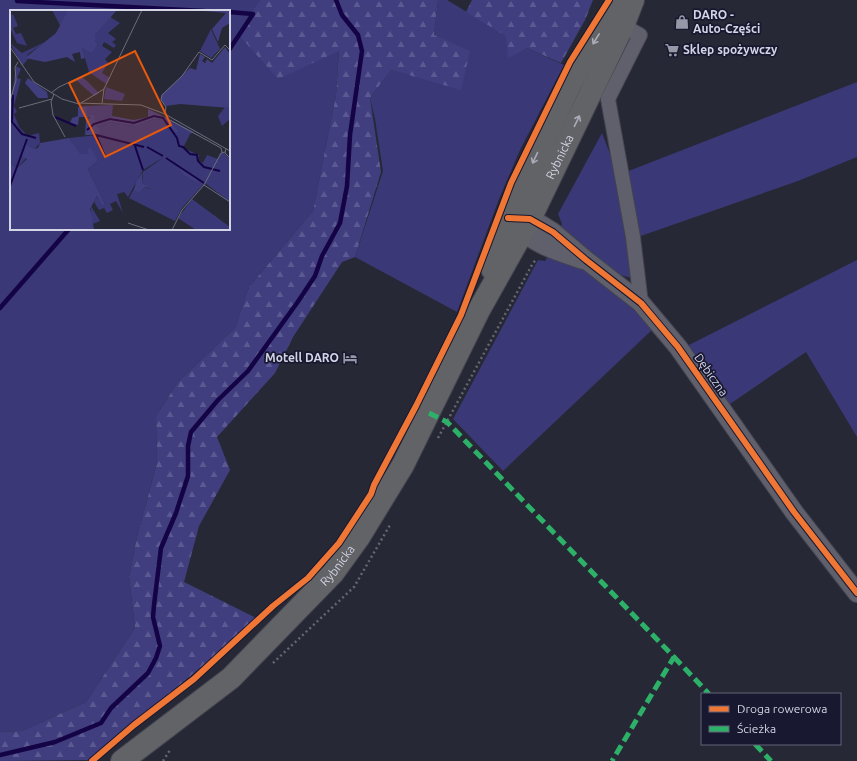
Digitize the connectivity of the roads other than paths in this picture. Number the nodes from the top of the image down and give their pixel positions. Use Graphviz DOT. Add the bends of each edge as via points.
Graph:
graph roads {
  1 [pos="624,0"];
  2 [pos="632,0"];
  3 [pos="616,22"];
  4 [pos="508,218"];
  5 [pos="526,226"];
  6 [pos="641,303"];
  7 [pos="479,310"];
  8 [pos="857,593"];
  9 [pos="122,761"];
  1 -- 3 [label="main road, Rybnicka"];
  2 -- 3 [label="main road, Rybnicka"];
  3 -- 4 [label="main road, Rybnicka, one-way" via="583,60"];
  5 -- 3 [label="main road, Rybnicka, one-way"];
  3 -- 6 [label="street" via="640,35 608,99 633,237"];
  4 -- 5 [label="street, Dębiczna"];
  4 -- 7 [label="main road, Rybnicka"];
  5 -- 6 [label="street, Dębiczna" via="531,240 586,260"];
  5 -- 7 [label="main road, Rybnicka"];
  6 -- 8 [label="street, Dębiczna" via="678,347 794,512"];
  7 -- 9 [label="main road, Rybnicka" via="400,471 333,573 231,678"];
}
